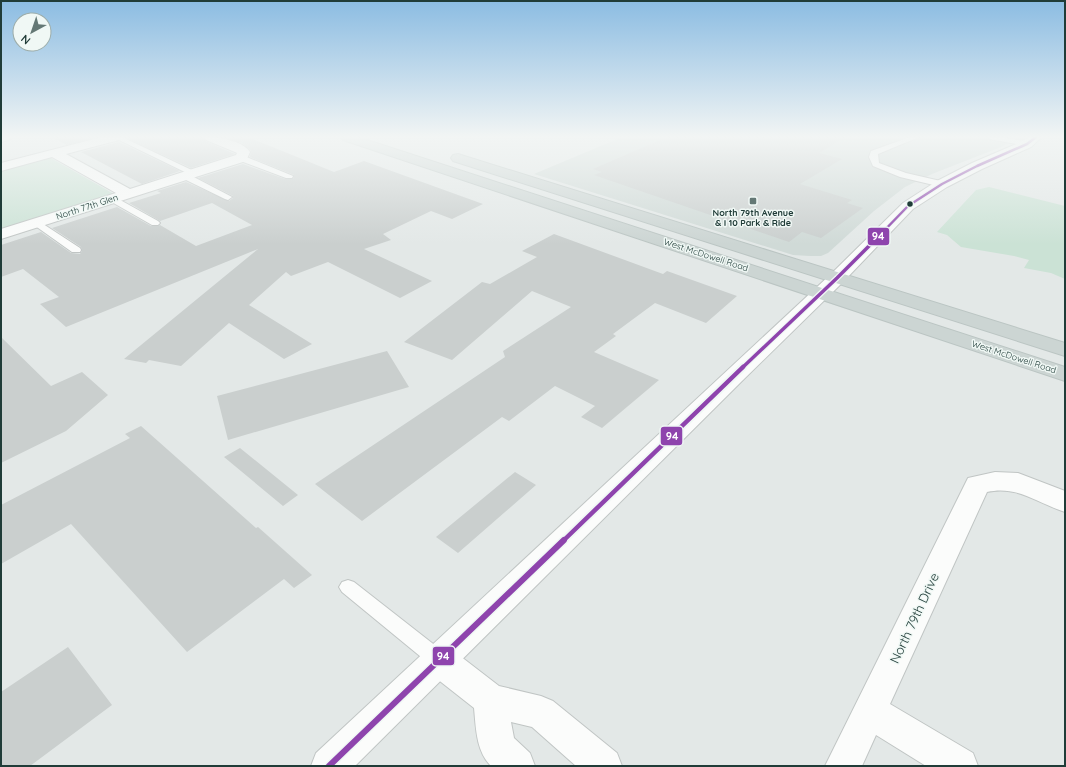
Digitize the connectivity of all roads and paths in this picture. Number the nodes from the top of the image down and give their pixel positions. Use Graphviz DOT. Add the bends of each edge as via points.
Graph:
graph roads {
  1 [pos="90,173"];
  2 [pos="186,173"];
  3 [pos="197,173"];
  4 [pos="280,173"];
  5 [pos="458,173"];
  6 [pos="482,173"];
  7 [pos="506,173"];
  8 [pos="898,173"];
  9 [pos="963,173"];
  10 [pos="190,175"];
  11 [pos="289,176"];
  12 [pos="542,184"];
  13 [pos="942,184"];
  14 [pos="129,194"];
  15 [pos="228,197"];
  16 [pos="114,199"];
  17 [pos="37,223"];
  18 [pos="155,223"];
  19 [pos="1,234"];
  20 [pos="76,250"];
  21 [pos="837,278"];
  22 [pos="821,293"];
  23 [pos="1065,350"];
  24 [pos="1065,374"];
  25 [pos="1065,502"];
  26 [pos="348,587"];
  27 [pos="439,660"];
  28 [pos="490,700"];
  29 [pos="870,711"];
  30 [pos="329,766"];
  31 [pos="517,766"];
  32 [pos="604,766"];
  33 [pos="843,766"];
  34 [pos="960,766"];
  1 -- 14 [label="street"];
  2 -- 10 [label="lane"];
  3 -- 10 [label="street, North 77th Glen"];
  4 -- 11 [label="lane"];
  5 -- 22 [label="main road, West McDowell Road"];
  6 -- 12 [label="main road" via="523,184"];
  7 -- 12 [label="main road, West McDowell Road"];
  8 -- 13 [label="lane"];
  9 -- 13 [label="street"];
  10 -- 14 [label="street, North 77th Glen"];
  10 -- 15 [label="lane"];
  12 -- 21 [label="main road, West McDowell Road"];
  13 -- 21 [label="street" via="900,213"];
  14 -- 16 [label="street, North 77th Glen"];
  16 -- 17 [label="street, North 77th Glen"];
  16 -- 18 [label="lane"];
  17 -- 19 [label="street, North 77th Glen"];
  17 -- 20 [label="lane"];
  21 -- 22 [label="street"];
  21 -- 23 [label="main road, West McDowell Road"];
  22 -- 24 [label="main road, West McDowell Road"];
  22 -- 27 [label="street"];
  25 -- 29 [label="street, North 79th Drive" via="1018,482 995,481 977,485"];
  26 -- 27 [label="lane"];
  27 -- 28 [label="street"];
  27 -- 30 [label="street"];
  28 -- 31 [label="street" via="497,747"];
  28 -- 32 [label="street" via="541,713"];
  29 -- 33 [label="street, North 79th Drive"];
  29 -- 34 [label="street"];
}
